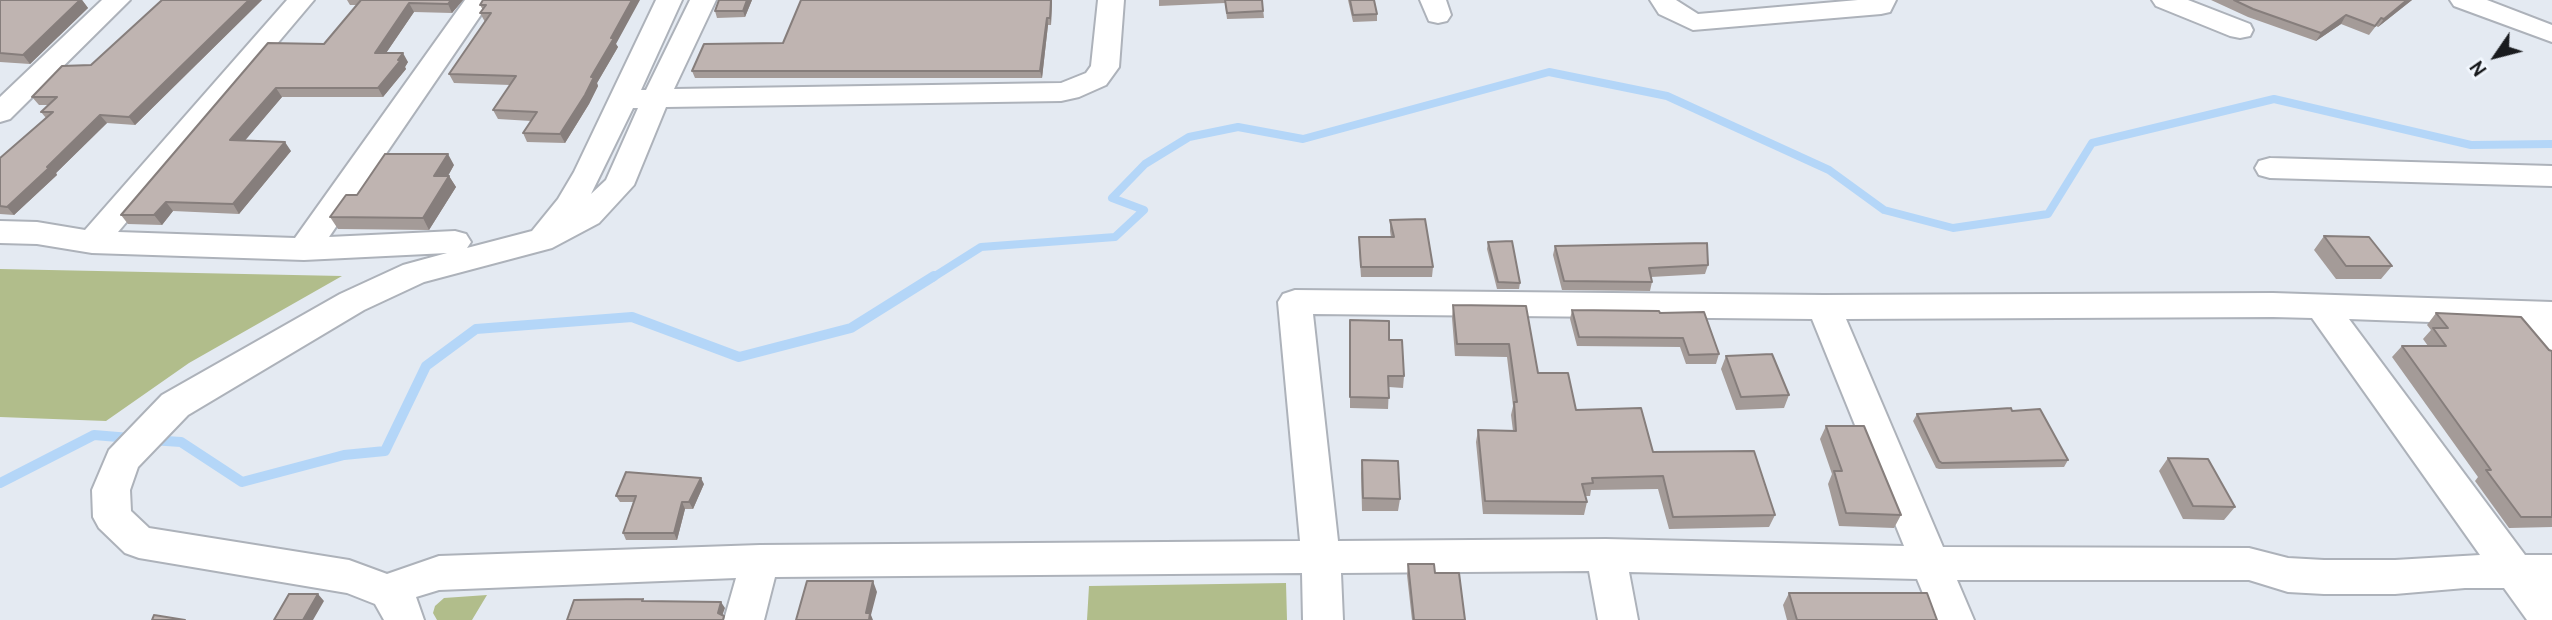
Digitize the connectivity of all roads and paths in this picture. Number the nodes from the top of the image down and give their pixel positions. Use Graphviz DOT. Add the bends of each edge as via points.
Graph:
graph roads {
  1 [pos="117,0"];
  2 [pos="301,0"];
  3 [pos="478,0"];
  4 [pos="669,0"];
  5 [pos="703,0"];
  6 [pos="1111,0"];
  7 [pos="1663,0"];
  8 [pos="1883,0"];
  9 [pos="2165,0"];
  10 [pos="2463,0"];
  11 [pos="2518,0"];
  12 [pos="2552,12"];
  13 [pos="2240,30"];
  14 [pos="2552,34"];
  15 [pos="656,98"];
  16 [pos="622,99"];
  17 [pos="6,102"];
  18 [pos="2270,168"];
  19 [pos="2552,176"];
  20 [pos="0,232"];
  21 [pos="541,240"];
  22 [pos="92,242"];
  23 [pos="455,242"];
  24 [pos="304,249"];
  25 [pos="2321,306"];
  26 [pos="1824,307"];
  27 [pos="2536,313"];
  28 [pos="2552,350"];
  29 [pos="1606,555"];
  30 [pos="1321,558"];
  31 [pos="760,561"];
  32 [pos="1932,563"];
  33 [pos="2534,572"];
  34 [pos="399,612"];
  35 [pos="744,620"];
  36 [pos="1324,620"];
  37 [pos="1618,620"];
  38 [pos="1954,620"];
  39 [pos="2550,620"];
  1 -- 17 [label="street"];
  2 -- 22 [label="street"];
  3 -- 24 [label="street"];
  4 -- 16 [label="street"];
  5 -- 15 [label="street"];
  6 -- 15 [label="street" via="1105,67 1096,79 1061,92"];
  7 -- 8 [label="street" via="1693,22 1881,6"];
  9 -- 13 [label="street"];
  10 -- 14 [label="street"];
  11 -- 12 [label="street"];
  15 -- 16 [label="street"];
  15 -- 21 [label="street" via="619,185 588,216"];
  16 -- 21 [label="street" via="589,172 570,205"];
  18 -- 19 [label="street"];
  20 -- 22 [label="street"];
  21 -- 34 [label="street" via="414,273 352,302 174,405 122,460 111,490 112,517 139,542 349,577"];
  22 -- 24 [label="street"];
  23 -- 24 [label="street"];
  25 -- 26 [label="street"];
  25 -- 27 [label="street"];
  25 -- 33 [label="street"];
  26 -- 30 [label="street" via="1295,302"];
  26 -- 32 [label="street"];
  27 -- 28 [label="street"];
  29 -- 30 [label="street"];
  29 -- 32 [label="street"];
  29 -- 37 [label="street"];
  30 -- 31 [label="street"];
  30 -- 36 [label="street"];
  31 -- 34 [label="street" via="439,573 410,581"];
  31 -- 35 [label="street"];
  32 -- 33 [label="street" via="2249,564 2288,575 2324,577"];
  32 -- 38 [label="street"];
  33 -- 39 [label="street"];
}
